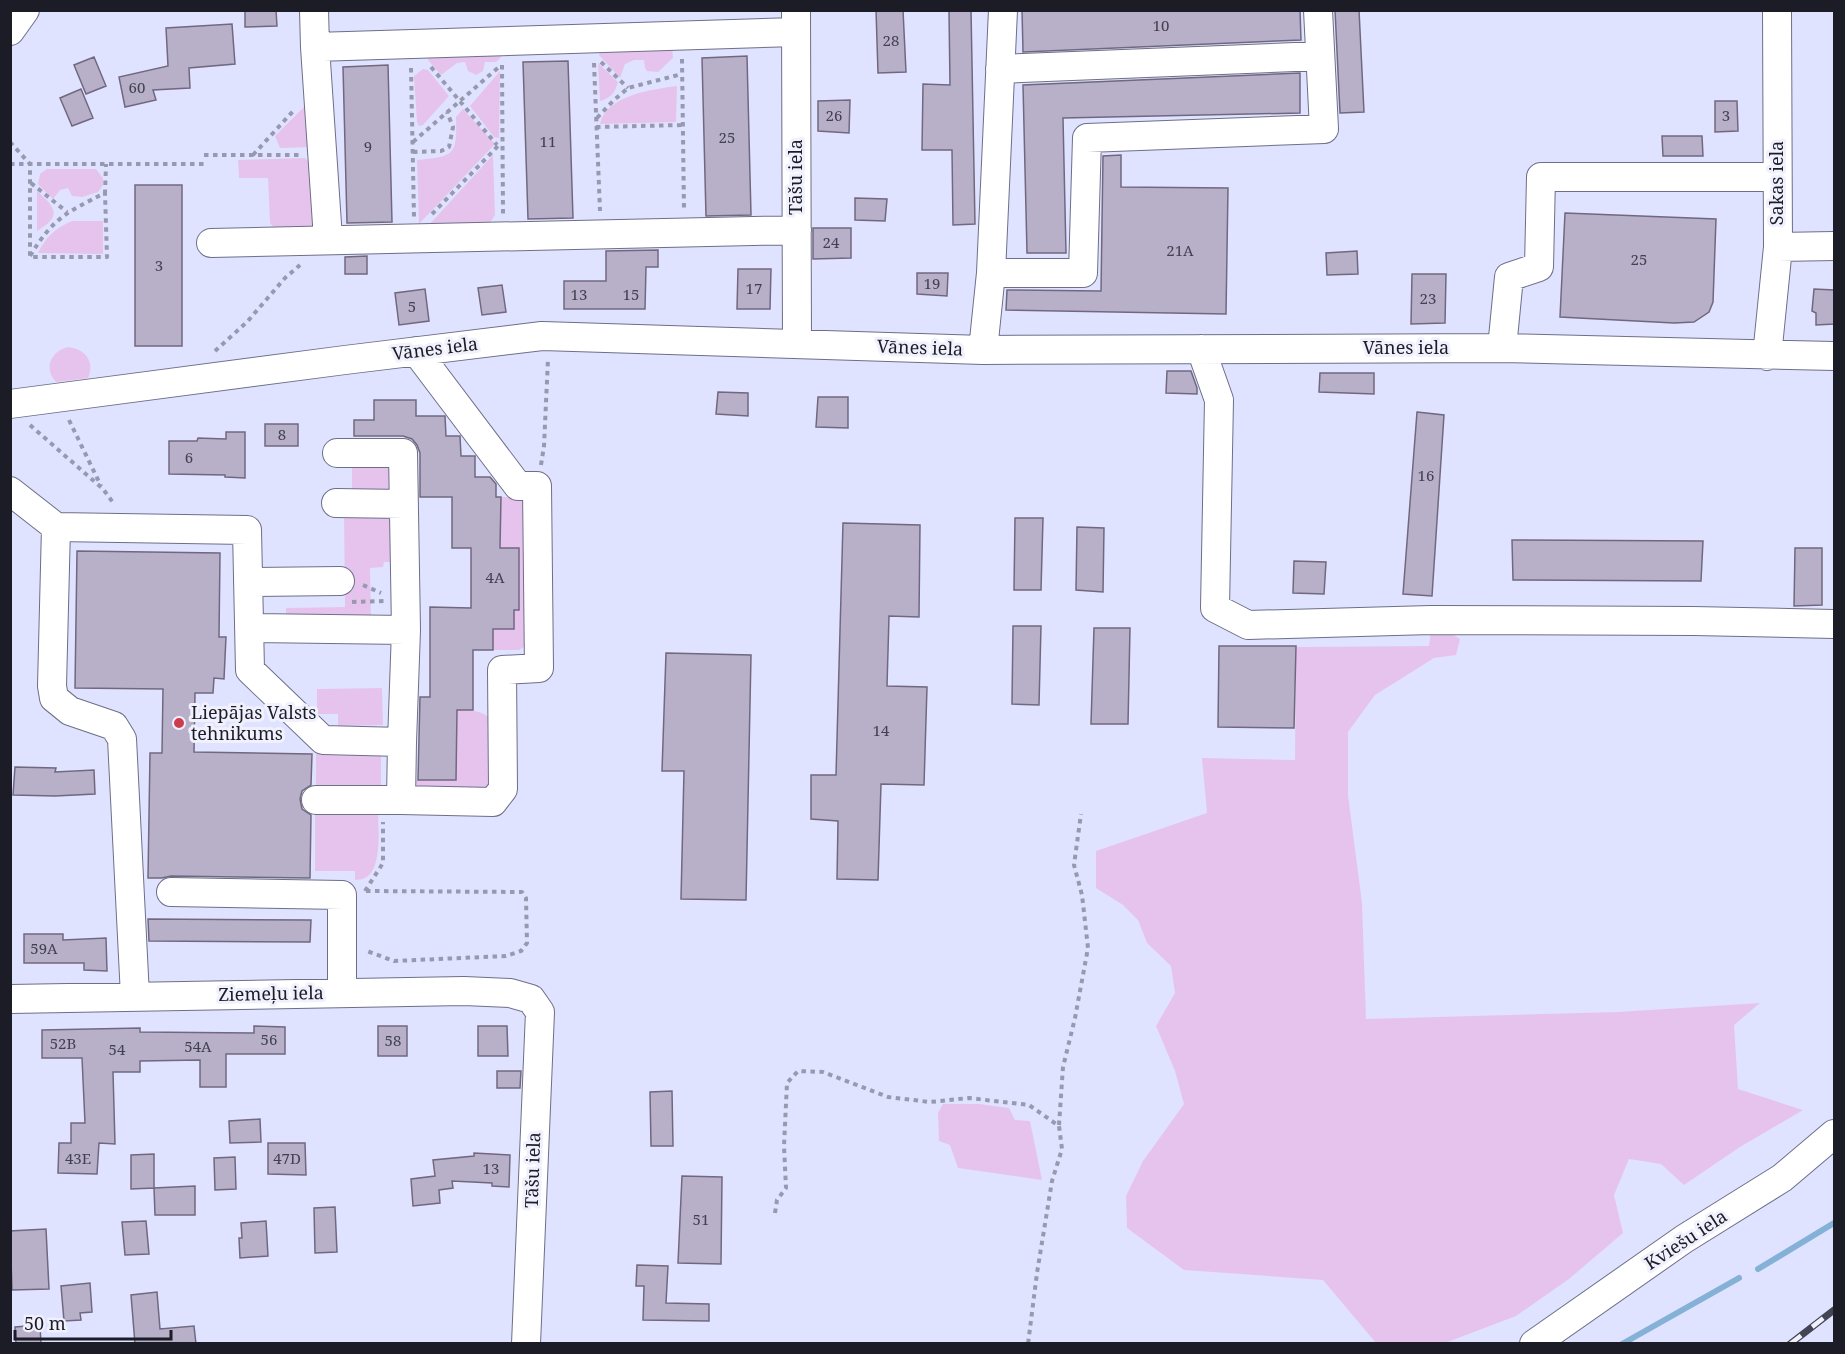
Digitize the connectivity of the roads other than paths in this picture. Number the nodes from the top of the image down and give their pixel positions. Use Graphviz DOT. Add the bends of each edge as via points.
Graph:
graph roads {
  1 [pos="25,10"];
  2 [pos="314,10"];
  3 [pos="1003,10"];
  4 [pos="1318,10"];
  5 [pos="1777,10"];
  6 [pos="796,21"];
  7 [pos="10,31"];
  8 [pos="315,47"];
  9 [pos="1320,56"];
  10 [pos="1000,69"];
  11 [pos="1777,177"];
  12 [pos="796,230"];
  13 [pos="328,239"];
  14 [pos="211,243"];
  15 [pos="1834,246"];
  16 [pos="1778,247"];
  17 [pos="991,273"];
  18 [pos="796,343"];
  19 [pos="1502,348"];
  20 [pos="1202,349"];
  21 [pos="983,350"];
  22 [pos="416,351"];
  23 [pos="1767,356"];
  24 [pos="1834,356"];
  25 [pos="19,413"];
  26 [pos="337,453"];
  27 [pos="10,491"];
  28 [pos="336,503"];
  29 [pos="404,504"];
  30 [pos="56,527"];
  31 [pos="340,581"];
  32 [pos="248,582"];
  33 [pos="1834,624"];
  34 [pos="249,628"];
  35 [pos="406,630"];
  36 [pos="402,742"];
  37 [pos="316,800"];
  38 [pos="392,801"];
  39 [pos="171,892"];
  40 [pos="355,993"];
  41 [pos="135,996"];
  42 [pos="10,999"];
  43 [pos="531,999"];
  44 [pos="1834,1134"];
  45 [pos="526,1344"];
  46 [pos="1534,1344"];
  1 -- 7 [label="street"];
  2 -- 8 [label="street"];
  3 -- 10 [label="street"];
  4 -- 9 [label="street"];
  5 -- 11 [label="street, Sakas iela"];
  6 -- 8 [label="street" via="681,35"];
  6 -- 12 [label="street, Tāšu iela"];
  8 -- 13 [label="street"];
  9 -- 10 [label="street"];
  9 -- 17 [label="street" via="1324,129 1087,138 1083,273"];
  10 -- 17 [label="street"];
  11 -- 16 [label="street, Sakas iela"];
  11 -- 19 [label="street" via="1541,177 1539,267 1509,277"];
  12 -- 13 [label="street"];
  12 -- 18 [label="street, Tāšu iela"];
  13 -- 14 [label="street"];
  15 -- 16 [label="street"];
  16 -- 23 [label="street, Sakas iela"];
  17 -- 21 [label="street"];
  18 -- 21 [label="street, Vānes iela"];
  18 -- 22 [label="street, Vānes iela" via="549,336"];
  19 -- 20 [label="street, Vānes iela"];
  19 -- 23 [label="street, Vānes iela"];
  20 -- 21 [label="street, Vānes iela"];
  20 -- 33 [label="street" via="1219,400 1215,608 1248,625 1431,620"];
  22 -- 25 [label="street, Vānes iela" via="58,397"];
  22 -- 38 [label="street" via="519,486 537,486 539,668 502,670 503,789 493,802"];
  23 -- 24 [label="street, Vānes iela"];
  26 -- 29 [label="street" via="404,453"];
  27 -- 30 [label="street"];
  28 -- 29 [label="street"];
  29 -- 35 [label="street" via="401,601"];
  30 -- 32 [label="street" via="247,530"];
  30 -- 41 [label="street" via="54,698 70,711 114,726 122,739"];
  31 -- 32 [label="street"];
  32 -- 34 [label="street"];
  34 -- 35 [label="street"];
  34 -- 36 [label="street" via="250,670 323,740"];
  35 -- 36 [label="street"];
  36 -- 38 [label="street"];
  37 -- 38 [label="street"];
  39 -- 40 [label="street" via="342,895"];
  40 -- 41 [label="street, Ziemeļu iela"];
  40 -- 43 [label="street, Ziemeļu iela" via="464,991 510,993"];
  41 -- 42 [label="street, Ziemeļu iela"];
  43 -- 45 [label="street, Tāšu iela" via="540,1012"];
  44 -- 46 [label="street, Kviešu iela" via="1782,1178 1684,1239"];
}
